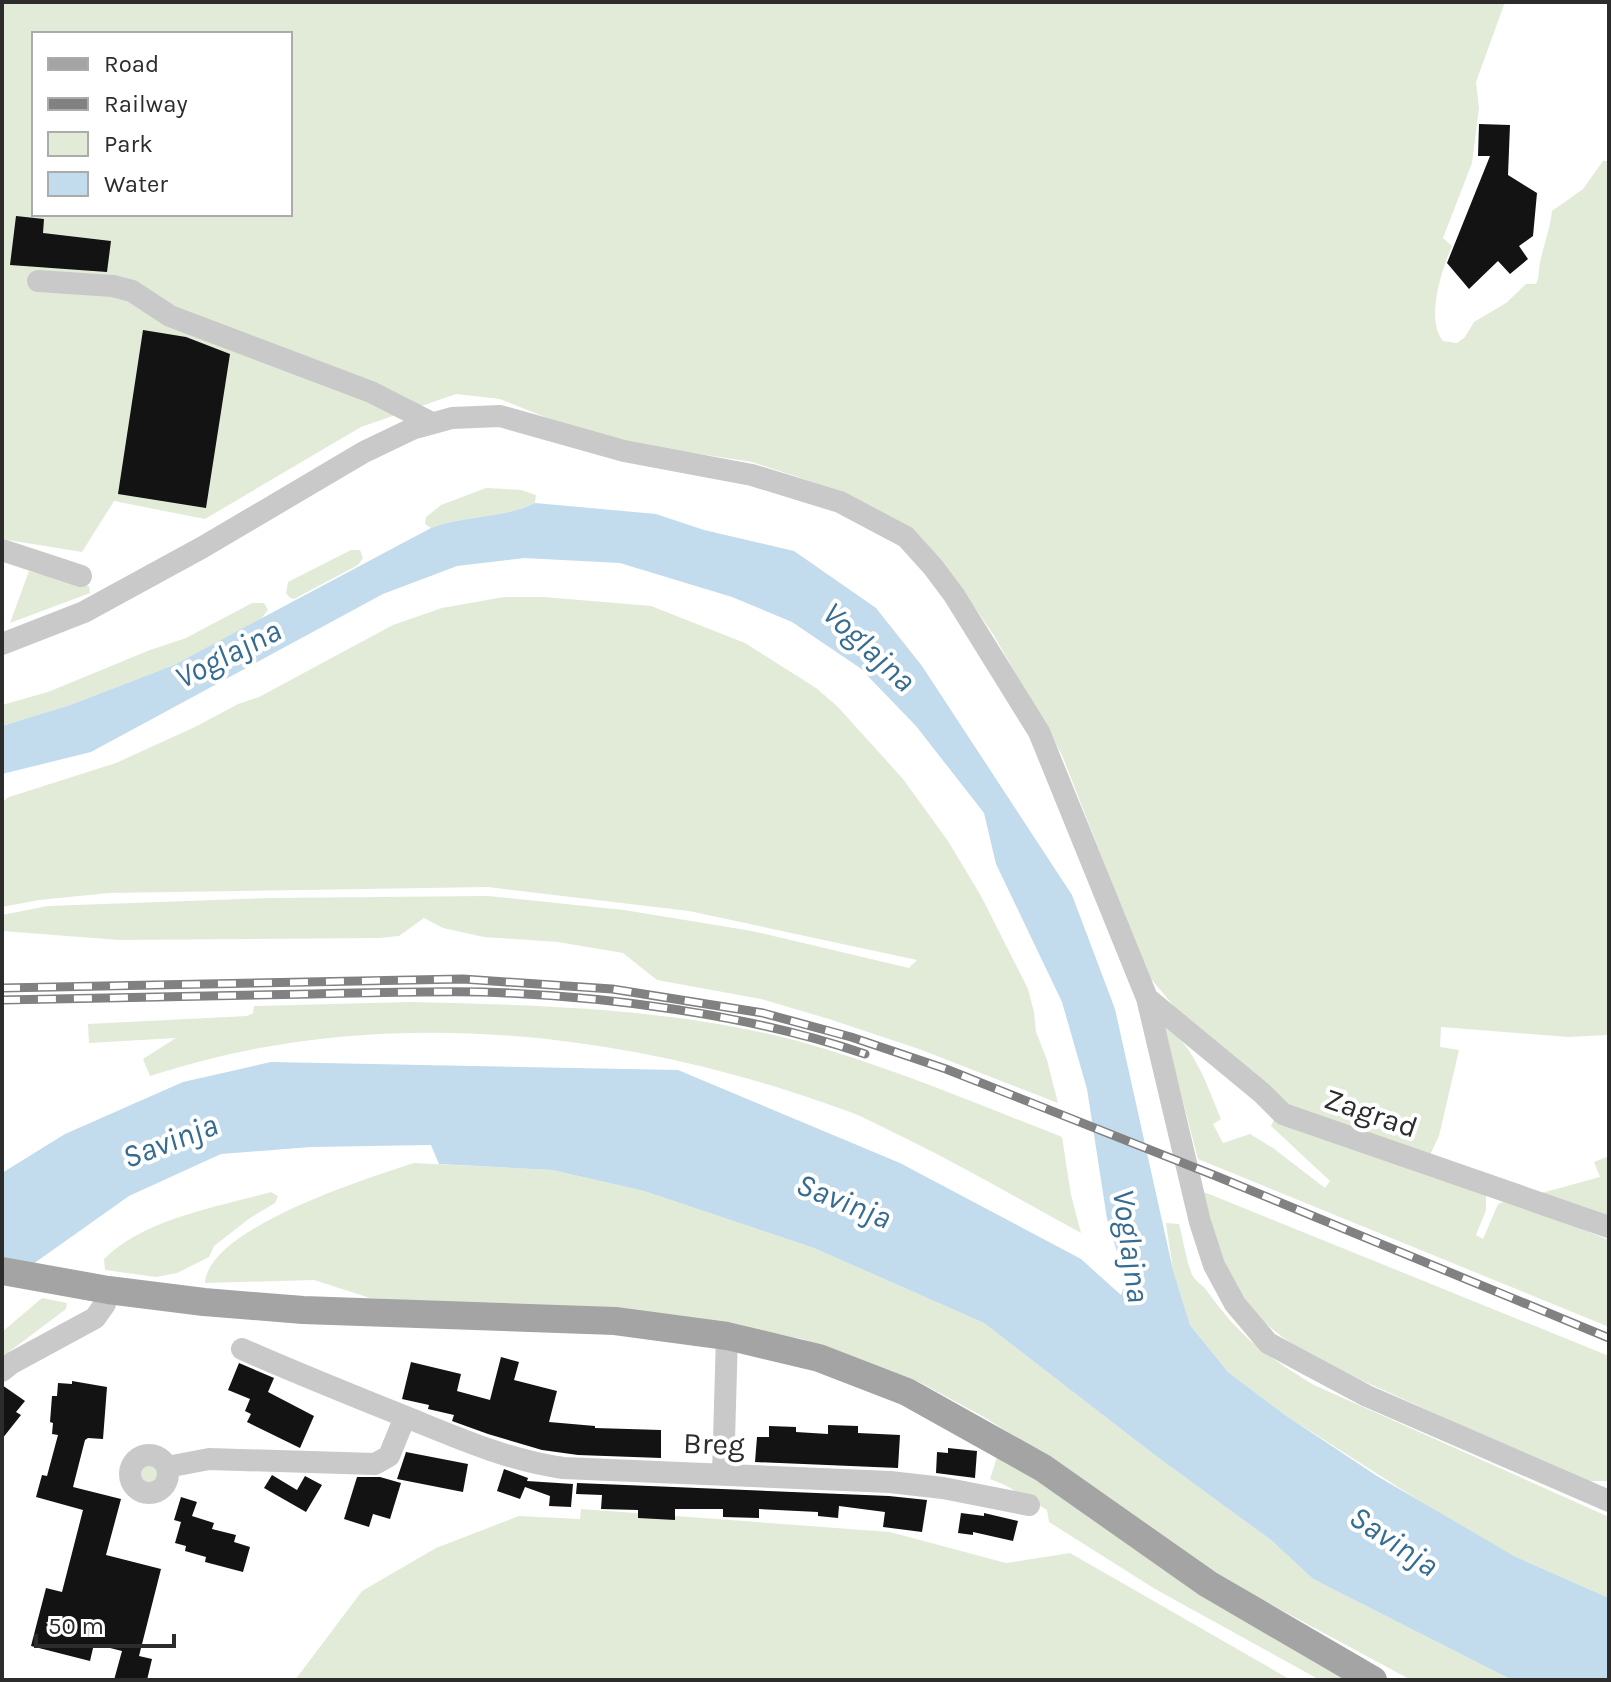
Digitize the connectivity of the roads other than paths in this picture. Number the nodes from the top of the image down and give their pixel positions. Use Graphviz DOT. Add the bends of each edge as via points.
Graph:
graph roads {
  1 [pos="38,281"];
  2 [pos="432,423"];
  3 [pos="2,550"];
  4 [pos="81,576"];
  5 [pos="2,644"];
  6 [pos="1147,998"];
  7 [pos="1609,1227"];
  8 [pos="2,1271"];
  9 [pos="95,1288"];
  10 [pos="727,1336"];
  11 [pos="242,1349"];
  12 [pos="2,1371"];
  13 [pos="405,1417"];
  14 [pos="167,1467"];
  15 [pos="723,1474"];
  16 [pos="1609,1501"];
  17 [pos="1029,1505"];
  18 [pos="1373,1680"];
  1 -- 2 [label="street" via="132,291 170,316 371,392"];
  2 -- 5 [label="street" via="364,452 84,612"];
  2 -- 6 [label="street" via="500,416 624,451 752,475 840,502 906,537 954,595 1039,732"];
  3 -- 4 [label="street"];
  6 -- 7 [label="street, Zagrad" via="1283,1114"];
  6 -- 16 [label="street" via="1214,1265 1235,1304 1268,1343 1367,1396"];
  8 -- 9 [label="main road"];
  9 -- 10 [label="main road" via="303,1310 615,1321"];
  9 -- 12 [label="street" via="105,1304 95,1318"];
  10 -- 15 [label="street"];
  10 -- 18 [label="main road" via="819,1358 907,1392 1043,1468 1208,1584"];
  11 -- 13 [label="street, Breg"];
  13 -- 14 [label="street" via="389,1456 375,1464 209,1459"];
  13 -- 15 [label="street, Breg" via="526,1462"];
  15 -- 17 [label="street, Breg" via="890,1482"];
}
